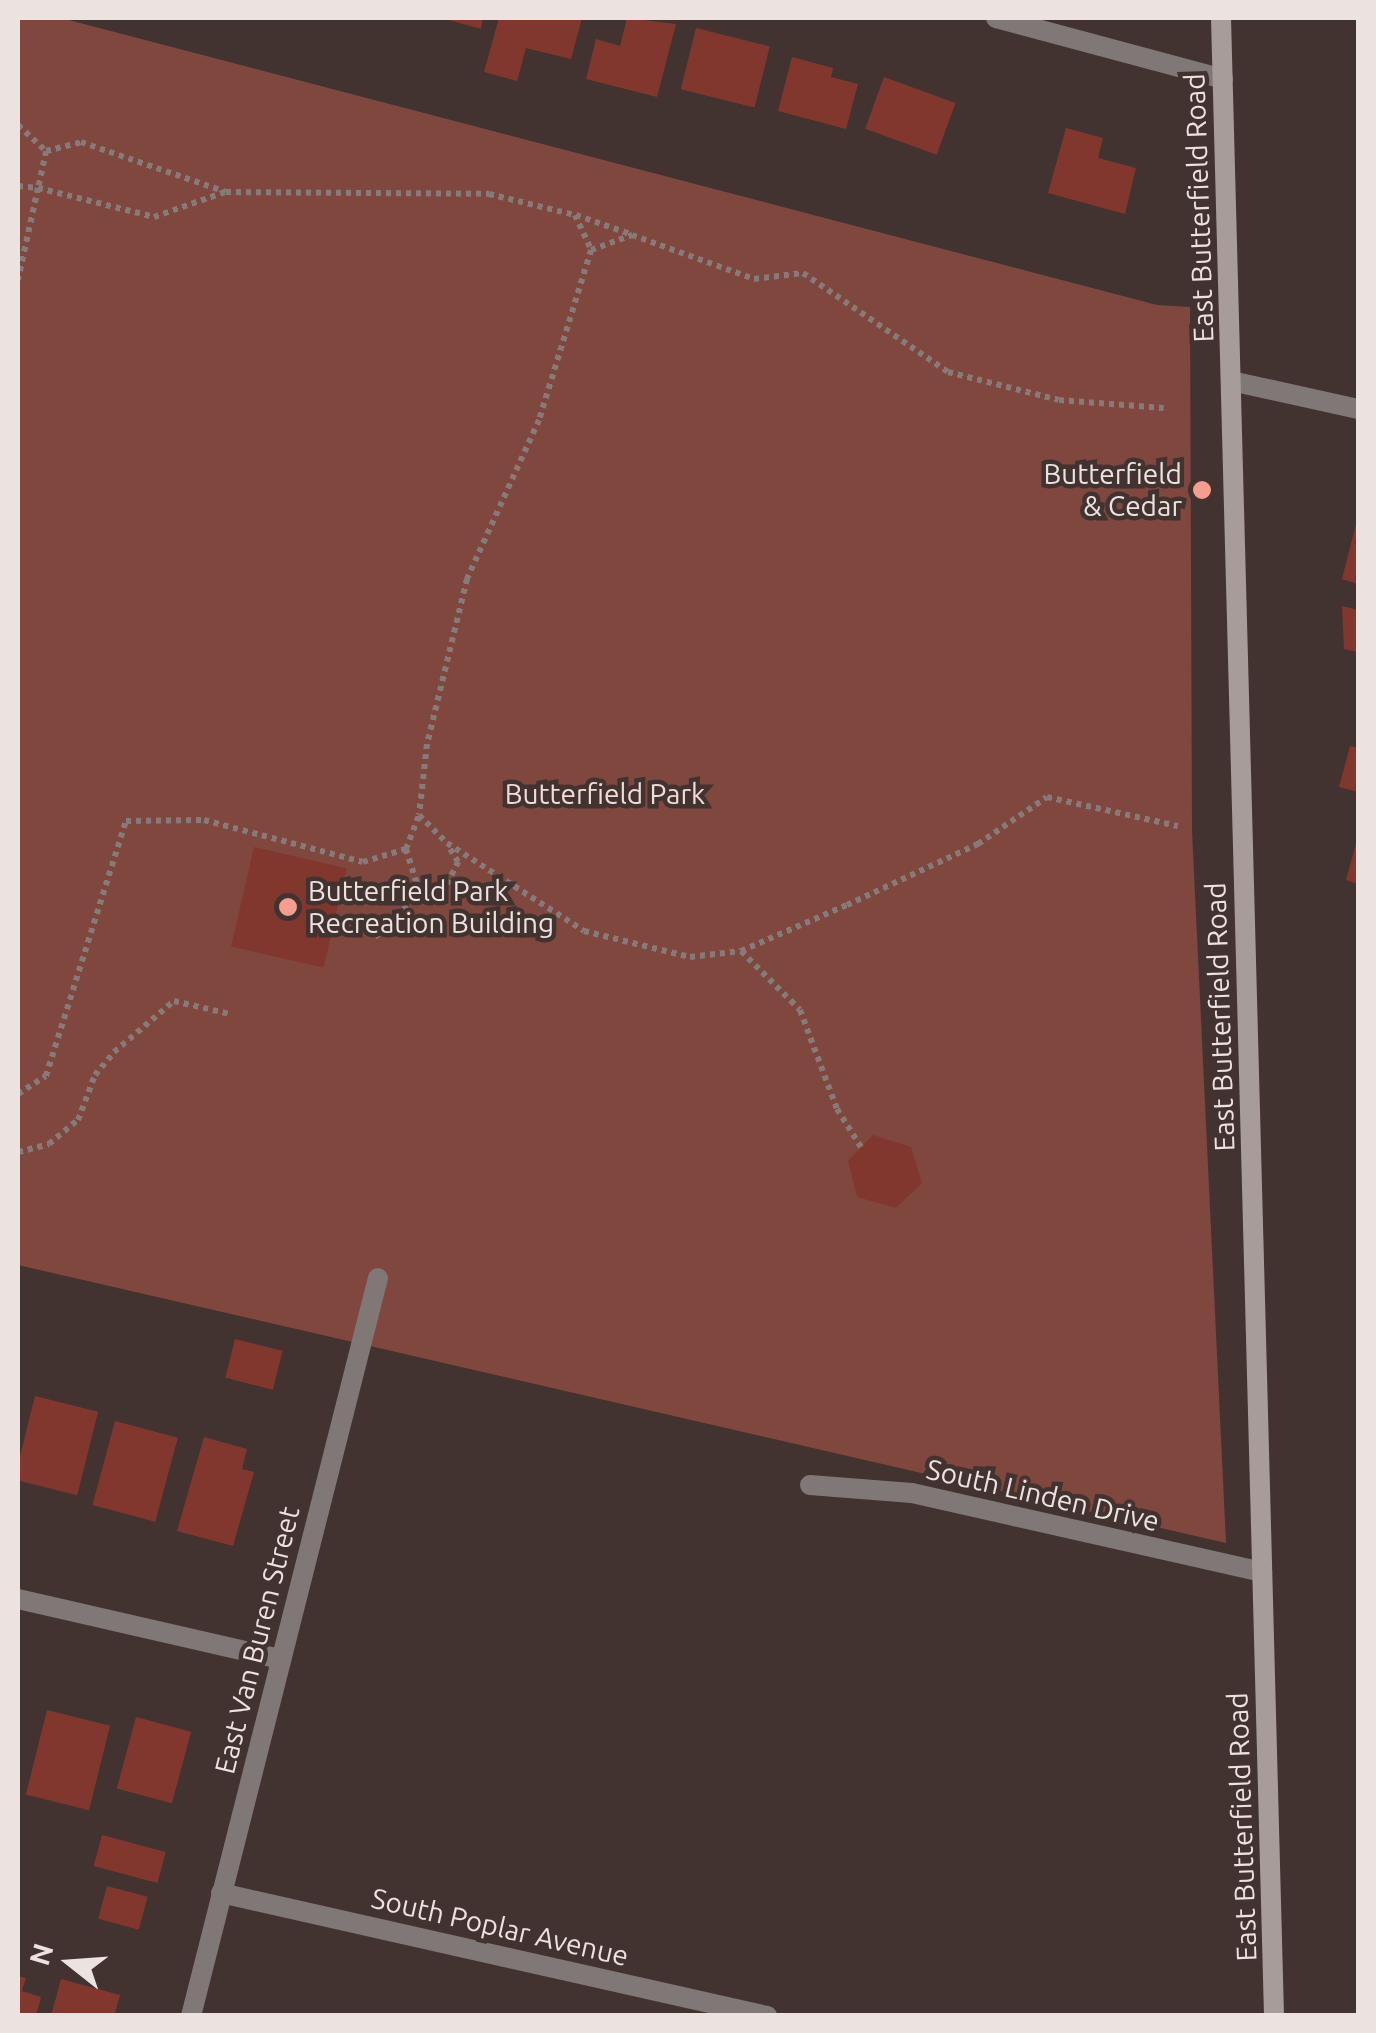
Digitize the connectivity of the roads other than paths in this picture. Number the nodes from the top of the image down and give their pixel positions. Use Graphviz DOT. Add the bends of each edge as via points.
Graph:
graph roads {
  1 [pos="996,18"];
  2 [pos="1221,18"];
  3 [pos="1223,79"];
  4 [pos="1231,381"];
  5 [pos="1358,409"];
  6 [pos="378,1278"];
  7 [pos="810,1485"];
  8 [pos="1262,1572"];
  9 [pos="18,1598"];
  10 [pos="281,1658"];
  11 [pos="221,1892"];
  12 [pos="191,2016"];
  13 [pos="767,2016"];
  14 [pos="1274,2016"];
  1 -- 3 [label="street"];
  2 -- 3 [label="main road, East Butterfield Road"];
  3 -- 4 [label="main road, East Butterfield Road"];
  4 -- 5 [label="street"];
  4 -- 8 [label="main road, East Butterfield Road"];
  6 -- 10 [label="street, East Van Buren Street"];
  7 -- 8 [label="street, South Linden Drive" via="912,1493"];
  8 -- 14 [label="main road, East Butterfield Road"];
  9 -- 10 [label="street"];
  10 -- 11 [label="street, East Van Buren Street"];
  11 -- 12 [label="street, East Van Buren Street"];
  11 -- 13 [label="street, South Poplar Avenue"];
}
